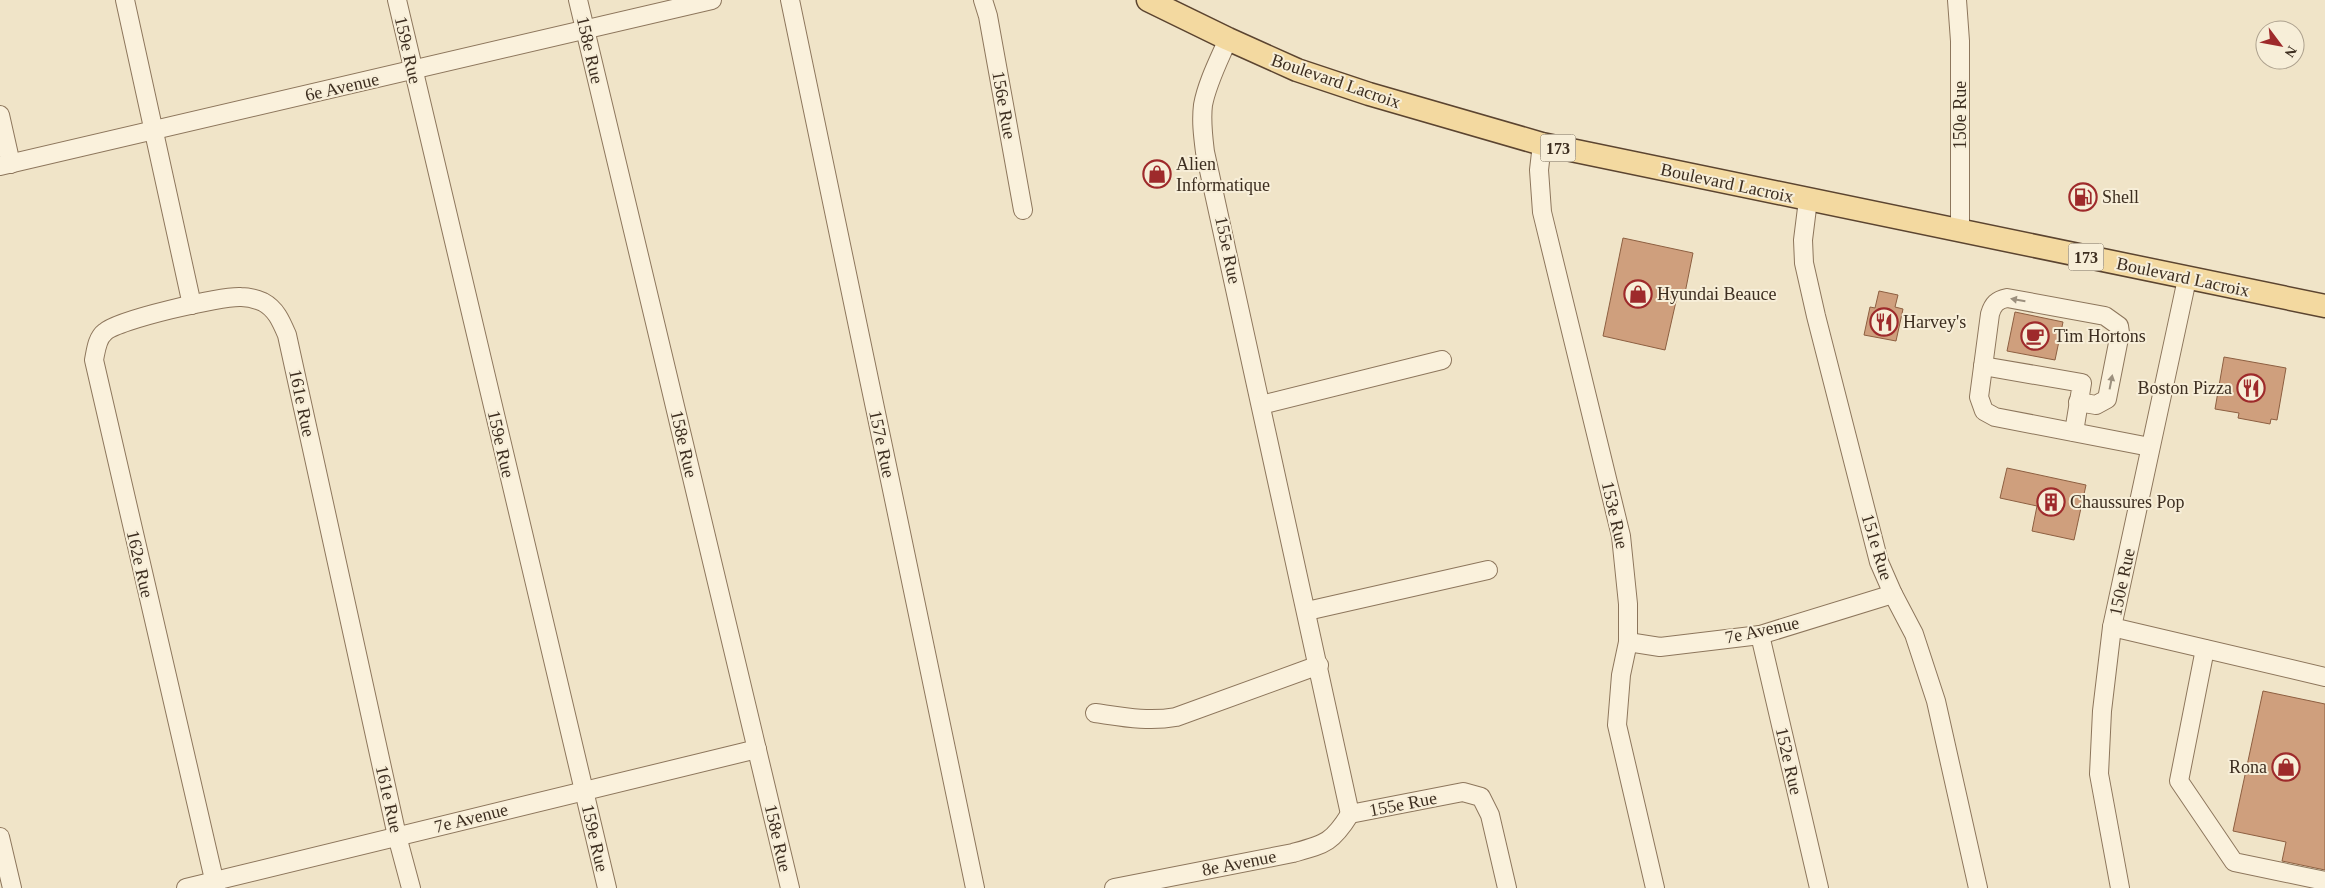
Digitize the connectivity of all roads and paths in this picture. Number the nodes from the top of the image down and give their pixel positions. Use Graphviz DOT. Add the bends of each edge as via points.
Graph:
graph roads {
  1 [pos="125,0"];
  2 [pos="397,0"];
  3 [pos="578,0"];
  4 [pos="712,0"];
  5 [pos="790,0"];
  6 [pos="984,0"];
  7 [pos="1148,0"];
  8 [pos="1957,0"];
  9 [pos="584,30"];
  10 [pos="1228,40"];
  11 [pos="413,70"];
  12 [pos="0,115"];
  13 [pos="154,130"];
  14 [pos="1542,144"];
  15 [pos="5,165"];
  16 [pos="1808,200"];
  17 [pos="1023,210"];
  18 [pos="1960,231"];
  19 [pos="2187,279"];
  20 [pos="192,305"];
  21 [pos="2325,306"];
  22 [pos="1442,360"];
  23 [pos="1983,366"];
  24 [pos="2078,402"];
  25 [pos="1261,405"];
  26 [pos="2074,432"];
  27 [pos="2150,447"];
  28 [pos="1488,570"];
  29 [pos="1893,594"];
  30 [pos="1307,611"];
  31 [pos="2112,627"];
  32 [pos="1760,635"];
  33 [pos="1628,642"];
  34 [pos="2205,649"];
  35 [pos="1319,665"];
  36 [pos="2325,677"];
  37 [pos="1095,713"];
  38 [pos="757,749"];
  39 [pos="584,791"];
  40 [pos="1350,814"];
  41 [pos="397,836"];
  42 [pos="0,837"];
  43 [pos="2325,881"];
  44 [pos="215,884"];
  45 [pos="12,888"];
  46 [pos="186,888"];
  47 [pos="411,888"];
  48 [pos="607,888"];
  49 [pos="790,888"];
  50 [pos="974,888"];
  51 [pos="1114,888"];
  52 [pos="1507,888"];
  53 [pos="1655,888"];
  54 [pos="1819,888"];
  55 [pos="1978,888"];
  56 [pos="2120,888"];
  1 -- 13 [label="street"];
  2 -- 11 [label="street, 159e Rue"];
  3 -- 9 [label="street, 158e Rue"];
  4 -- 9 [label="street, 6e Avenue"];
  5 -- 50 [label="street, 157e Rue"];
  6 -- 17 [label="street, 156e Rue"];
  7 -- 10 [label="main road, Boulevard Lacroix / 173"];
  8 -- 18 [label="street, 150e Rue"];
  9 -- 11 [label="street, 6e Avenue"];
  9 -- 38 [label="street, 158e Rue"];
  10 -- 14 [label="main road, Boulevard Lacroix / 173" via="1297,70 1369,94"];
  10 -- 25 [label="street, 155e Rue" via="1207,89 1202,122 1205,152"];
  11 -- 13 [label="street, 6e Avenue"];
  11 -- 39 [label="street, 159e Rue"];
  12 -- 15 [label="street"];
  13 -- 15 [label="street, 6e Avenue"];
  13 -- 20 [label="street"];
  14 -- 16 [label="main road, Boulevard Lacroix / 173"];
  14 -- 33 [label="street, 153e Rue" via="1539,170 1542,212 1621,536 1628,595"];
  16 -- 18 [label="main road, Boulevard Lacroix / 173"];
  16 -- 29 [label="street, 151e Rue" via="1804,263 1879,562"];
  18 -- 19 [label="main road, Boulevard Lacroix / 173"];
  19 -- 21 [label="main road, Boulevard Lacroix / 173"];
  19 -- 27 [label="street, 150e Rue"];
  20 -- 41 [label="street, 161e Rue" via="239,296 250,298 273,309 287,335"];
  20 -- 44 [label="street, 162e Rue" via="114,325 103,333 94,360"];
  22 -- 25 [label="street"];
  23 -- 24 [label="street" via="2082,383"];
  24 -- 23 [label="street, one-way" via="2096,405 2107,399 2120,333 2119,326 2105,316 1999,299 1990,314"];
  23 -- 26 [label="street" via="1979,397 1984,412"];
  24 -- 26 [label="street"];
  25 -- 30 [label="street, 155e Rue"];
  26 -- 27 [label="street"];
  27 -- 31 [label="street, 150e Rue"];
  28 -- 30 [label="street"];
  29 -- 32 [label="street, 7e Avenue"];
  29 -- 55 [label="street, 151e Rue" via="1914,634 1936,701"];
  30 -- 35 [label="street, 155e Rue"];
  31 -- 34 [label="street"];
  31 -- 56 [label="street, 150e Rue" via="2102,711 2099,774"];
  32 -- 33 [label="street, 7e Avenue" via="1660,647"];
  32 -- 54 [label="street, 152e Rue"];
  33 -- 53 [label="street, 153e Rue" via="1617,724"];
  34 -- 36 [label="street"];
  34 -- 43 [label="street" via="2179,781 2234,862"];
  35 -- 37 [label="street" via="1176,717 1139,720"];
  35 -- 40 [label="street, 155e Rue"];
  38 -- 39 [label="street, 7e Avenue"];
  38 -- 49 [label="street, 158e Rue"];
  39 -- 41 [label="street, 7e Avenue"];
  39 -- 48 [label="street, 159e Rue"];
  40 -- 51 [label="street, 8e Avenue" via="1332,838 1320,845"];
  40 -- 52 [label="street, 155e Rue" via="1463,792 1481,797 1490,815"];
  41 -- 44 [label="street, 7e Avenue"];
  41 -- 47 [label="street, 161e Rue"];
  42 -- 45 [label="street"];
  44 -- 46 [label="street, 7e Avenue"];
}
